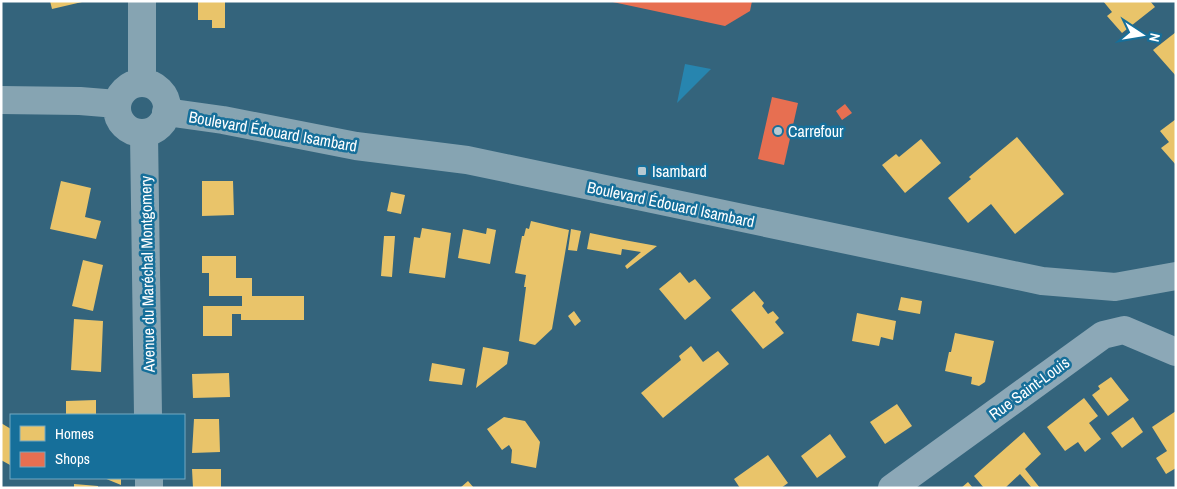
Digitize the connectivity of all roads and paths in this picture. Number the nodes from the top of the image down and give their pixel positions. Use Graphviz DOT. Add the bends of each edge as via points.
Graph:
graph roads {
  1 [pos="142,1"];
  2 [pos="142,82"];
  3 [pos="1,100"];
  4 [pos="117,104"];
  5 [pos="166,112"];
  6 [pos="144,134"];
  7 [pos="1176,276"];
  8 [pos="1176,352"];
  9 [pos="148,414"];
  10 [pos="892,488"];
  1 -- 2 [label="main road"];
  2 -- 4 [label="main road" via="123,91"];
  2 -- 5 [label="main road" via="148,82 163,92"];
  3 -- 4 [label="main road"];
  4 -- 6 [label="main road" via="118,118 124,126"];
  5 -- 6 [label="main road" via="164,122"];
  5 -- 7 [label="main road, Boulevard Édouard Isambard" via="356,146 467,160 1042,281 1115,287"];
  6 -- 9 [label="main road, Avenue du Maréchal Montgomery"];
  8 -- 10 [label="street, Rue Saint-Louis" via="1124,330 1103,335"];
}
